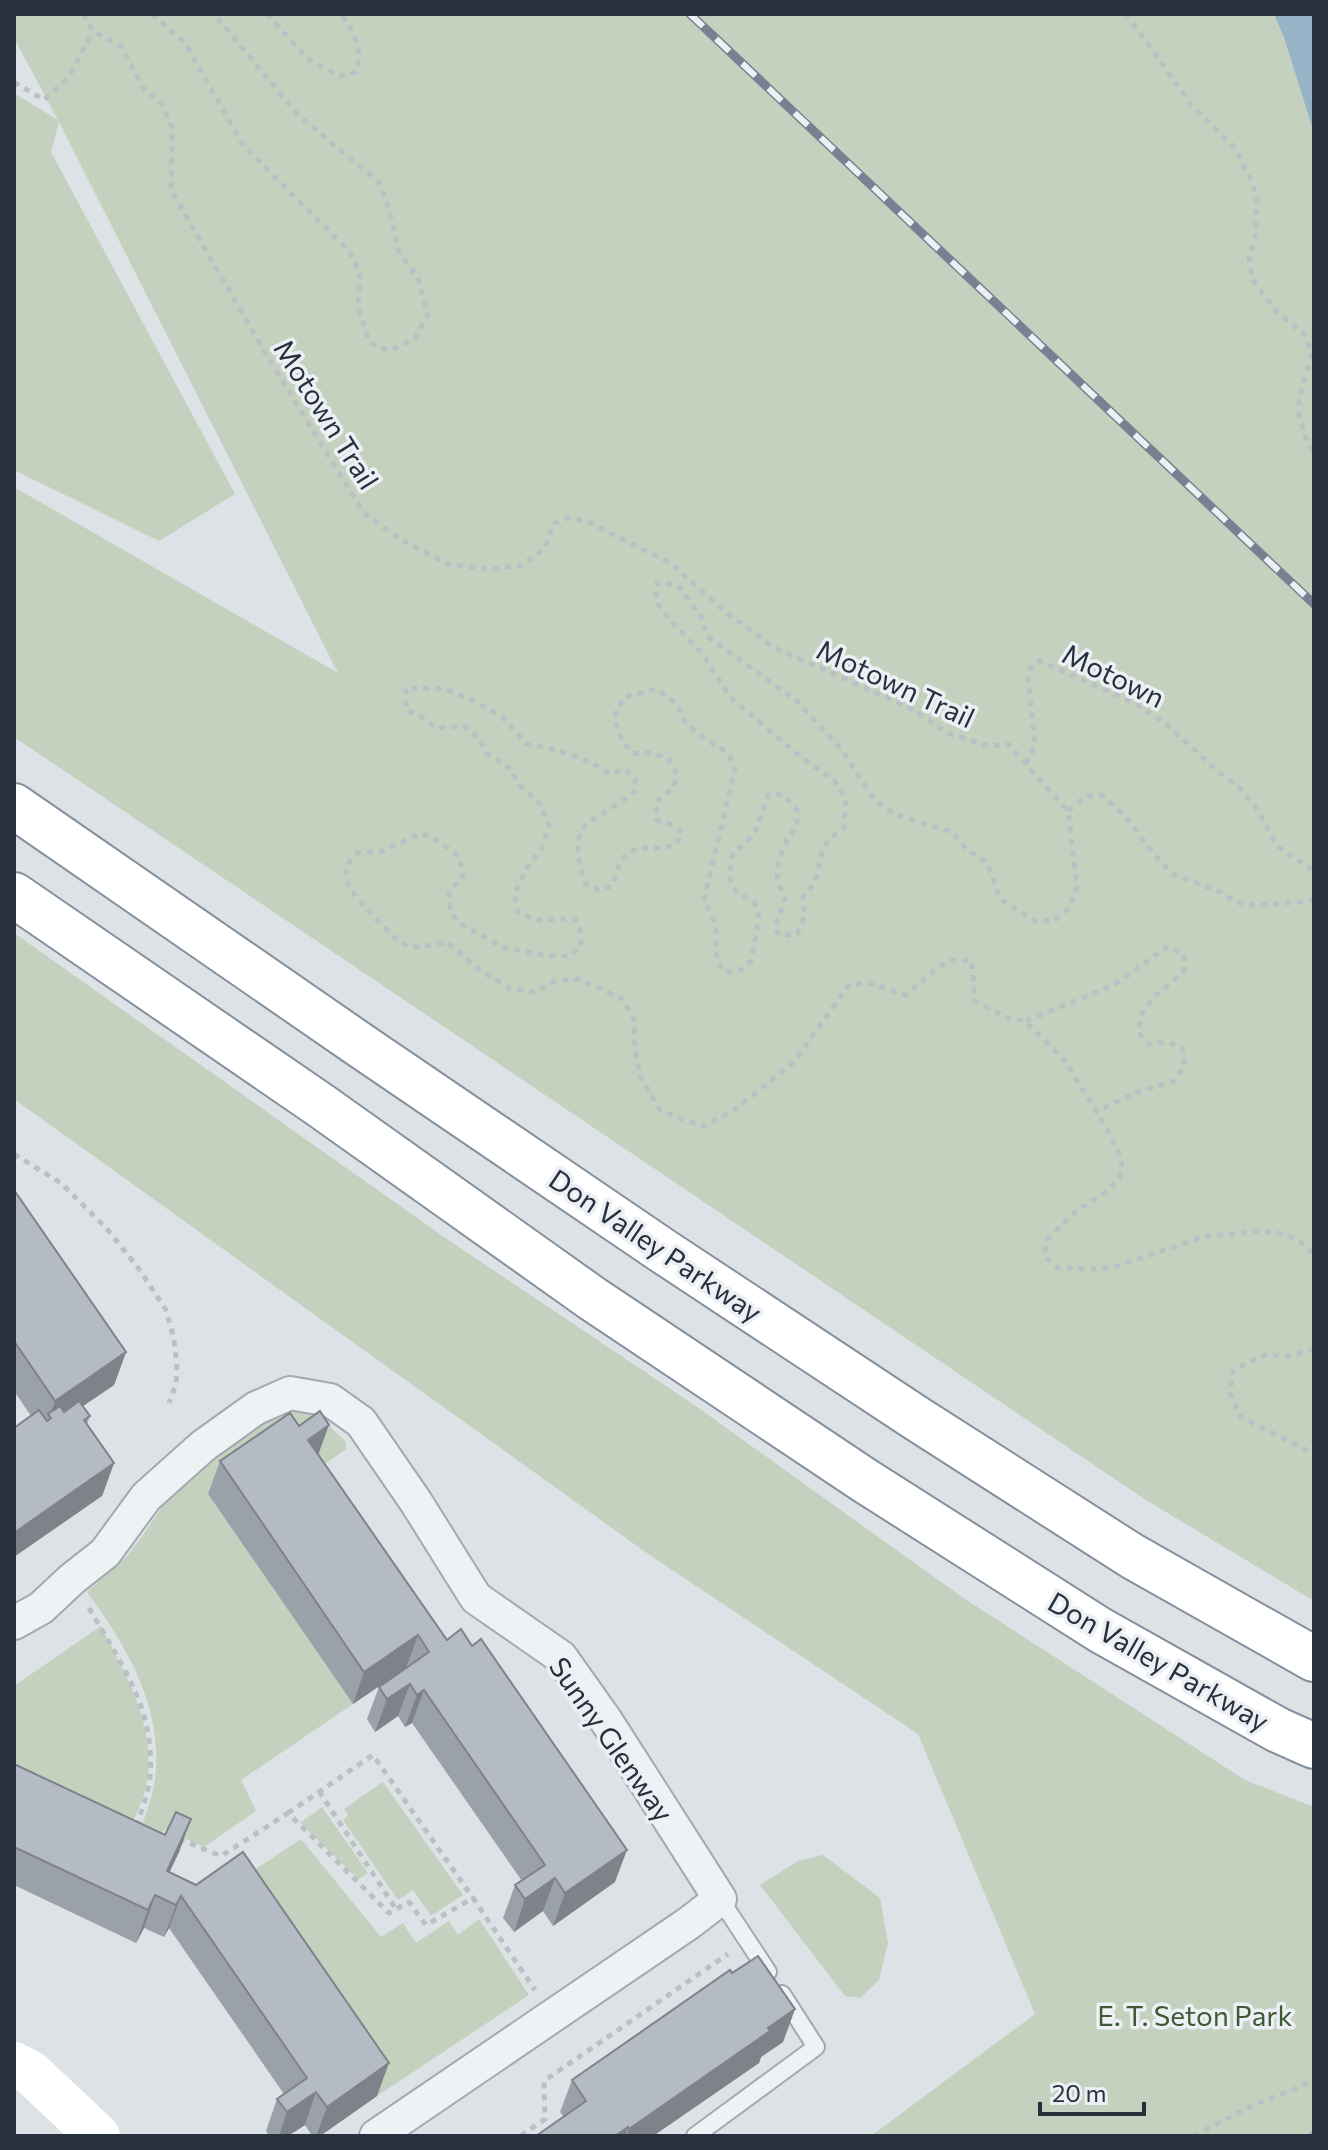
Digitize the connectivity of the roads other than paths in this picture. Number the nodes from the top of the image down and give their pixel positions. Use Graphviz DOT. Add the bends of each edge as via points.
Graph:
graph roads {
  1 [pos="14,806"];
  2 [pos="14,895"];
  3 [pos="14,1623"];
  4 [pos="1314,1659"];
  5 [pos="1314,1746"];
  6 [pos="720,1899"];
  7 [pos="14,2064"];
  8 [pos="98,2136"];
  9 [pos="376,2136"];
  10 [pos="695,2136"];
  1 -- 4 [label="main road, Don Valley Parkway" via="518,1153 904,1410 1132,1556"];
  2 -- 5 [label="main road, Don Valley Parkway" via="593,1299 864,1480 1100,1630"];
  3 -- 6 [label="street, Sunny Glenway" via="41,1608 105,1553 146,1497 256,1408 290,1393 330,1400 361,1422 476,1598 561,1657"];
  6 -- 9 [label="street"];
  6 -- 10 [label="lane" via="816,2047"];
  7 -- 8 [label="main road" via="31,2073"];
}
